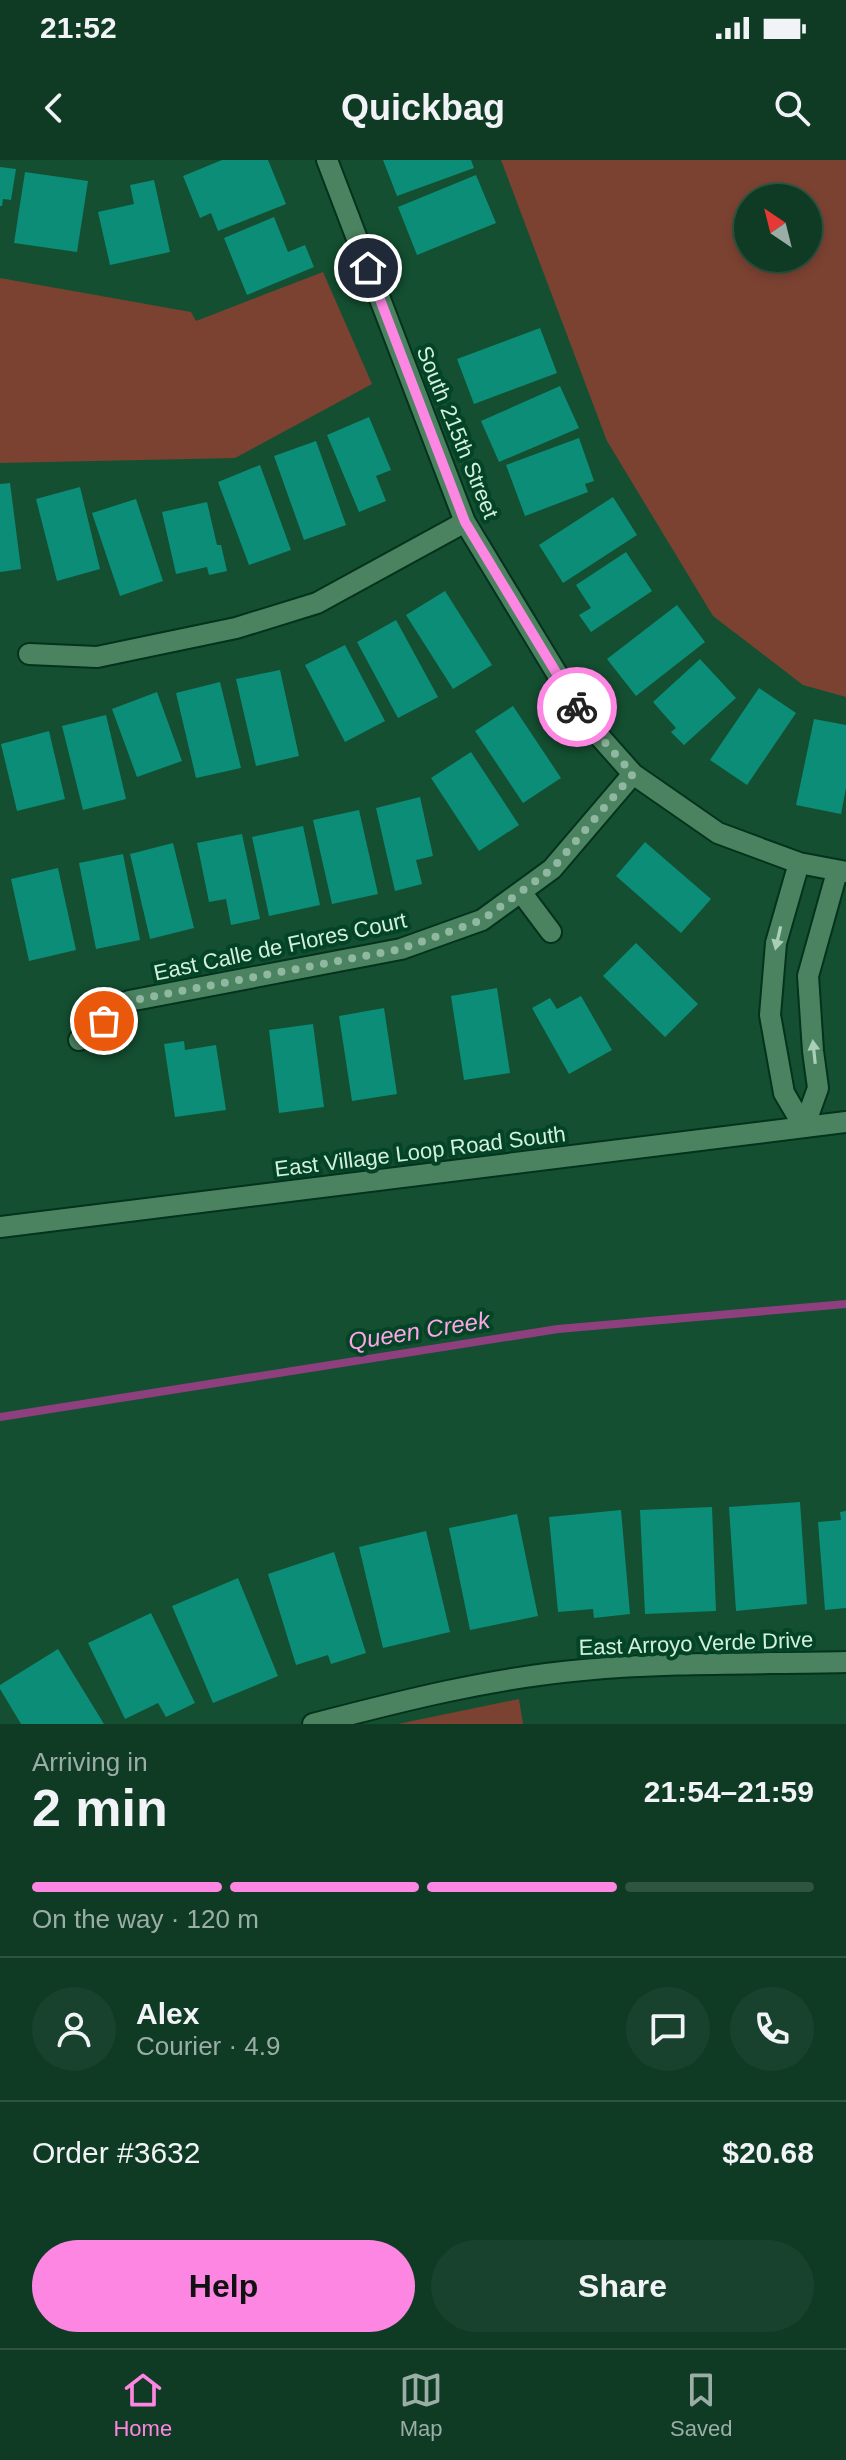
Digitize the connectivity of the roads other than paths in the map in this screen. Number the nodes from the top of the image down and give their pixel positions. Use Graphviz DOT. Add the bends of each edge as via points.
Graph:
graph roads {
  1 [pos="327,160"];
  2 [pos="465,522"];
  3 [pos="29,654"];
  4 [pos="633,774"];
  5 [pos="799,863"];
  6 [pos="842,872"];
  7 [pos="521,892"];
  8 [pos="551,932"];
  9 [pos="79,1040"];
  10 [pos="846,1122"];
  11 [pos="804,1127"];
  12 [pos="0,1227"];
  13 [pos="846,1662"];
  14 [pos="313,1724"];
  1 -- 2 [label="street, South 215th Street"];
  2 -- 3 [label="street" via="317,603 236,628 97,657"];
  2 -- 4 [label="street, South 215th Street" via="585,720"];
  4 -- 5 [label="street, South 215th Street" via="718,833"];
  4 -- 7 [label="street, East Calle de Flores Court" via="552,869"];
  5 -- 6 [label="street, South 215th Street"];
  5 -- 11 [label="street, one-way" via="776,943 770,1015 784,1093"];
  11 -- 6 [label="street, one-way" via="818,1088 808,976"];
  7 -- 8 [label="street"];
  7 -- 9 [label="street, East Calle de Flores Court" via="482,920 401,949 129,1001"];
  10 -- 11 [label="street, East Village Loop Road South"];
  11 -- 12 [label="street, East Village Loop Road South"];
  13 -- 14 [label="street, East Arroyo Verde Drive" via="580,1670 498,1681"];
}
